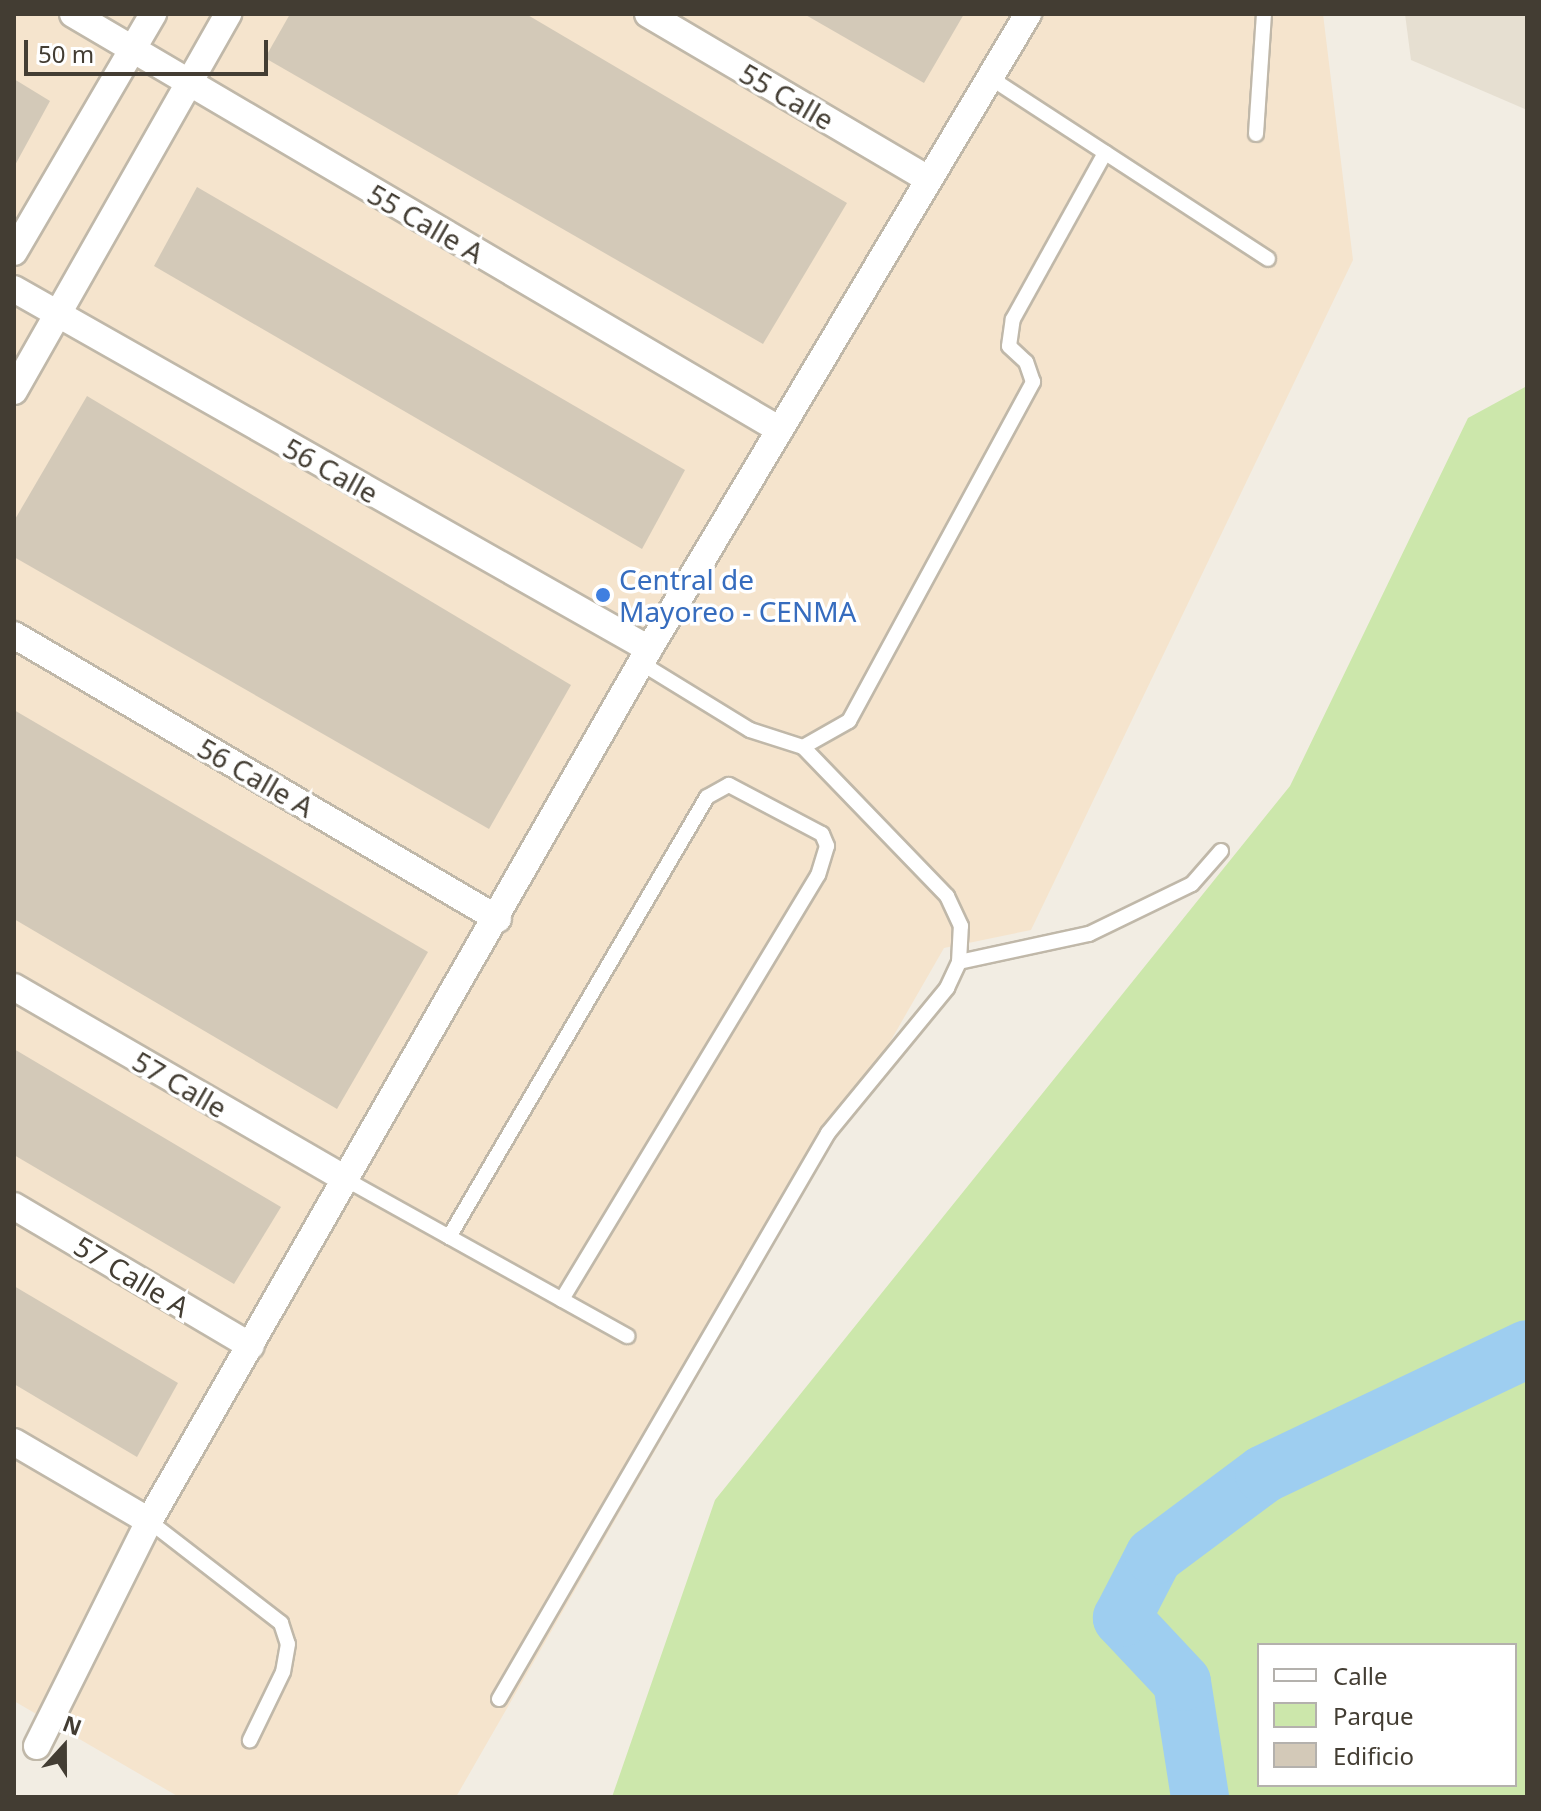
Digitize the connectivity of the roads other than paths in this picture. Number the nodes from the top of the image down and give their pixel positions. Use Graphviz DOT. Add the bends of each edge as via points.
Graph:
graph roads {
  1 [pos="73,14"];
  2 [pos="153,14"];
  3 [pos="228,14"];
  4 [pos="648,14"];
  5 [pos="1028,14"];
  6 [pos="1264,14"];
  7 [pos="133,48"];
  8 [pos="989,77"];
  9 [pos="188,83"];
  10 [pos="1256,134"];
  11 [pos="1105,153"];
  12 [pos="926,178"];
  13 [pos="14,252"];
  14 [pos="1268,259"];
  15 [pos="14,289"];
  16 [pos="57,316"];
  17 [pos="14,391"];
  18 [pos="780,430"];
  19 [pos="14,635"];
  20 [pos="645,656"];
  21 [pos="803,747"];
  22 [pos="1221,851"];
  23 [pos="498,919"];
  24 [pos="959,962"];
  25 [pos="14,987"];
  26 [pos="347,1180"];
  27 [pos="14,1206"];
  28 [pos="449,1237"];
  29 [pos="562,1300"];
  30 [pos="627,1336"];
  31 [pos="251,1346"];
  32 [pos="14,1442"];
  33 [pos="149,1521"];
  34 [pos="499,1699"];
  35 [pos="250,1740"];
  36 [pos="37,1746"];
  1 -- 7 [label="street, 55 Calle A"];
  2 -- 7 [label="street"];
  3 -- 9 [label="street"];
  4 -- 12 [label="street, 55 Calle"];
  5 -- 8 [label="street"];
  6 -- 10 [label="lane"];
  7 -- 9 [label="street, 55 Calle A"];
  7 -- 13 [label="street"];
  8 -- 11 [label="lane"];
  8 -- 12 [label="street"];
  9 -- 16 [label="street"];
  9 -- 18 [label="street, 55 Calle A"];
  11 -- 14 [label="lane"];
  11 -- 21 [label="lane" via="1013,319 1009,346 1026,362 1033,382 857,709 849,721"];
  12 -- 18 [label="street"];
  15 -- 16 [label="street, 56 Calle"];
  16 -- 17 [label="street"];
  16 -- 20 [label="street, 56 Calle"];
  18 -- 20 [label="street"];
  19 -- 23 [label="street, 56 Calle A"];
  20 -- 21 [label="lane" via="750,730"];
  20 -- 23 [label="street"];
  21 -- 24 [label="lane" via="947,896 961,926"];
  22 -- 24 [label="lane" via="1192,884 1089,934"];
  23 -- 26 [label="street"];
  24 -- 34 [label="lane" via="947,988 828,1133"];
  25 -- 26 [label="street, 57 Calle"];
  26 -- 28 [label="lane"];
  26 -- 31 [label="street"];
  27 -- 31 [label="street, 57 Calle A"];
  28 -- 29 [label="lane"];
  28 -- 29 [label="lane" via="707,797 729,785 822,834 827,846 818,875"];
  29 -- 30 [label="lane"];
  31 -- 33 [label="street"];
  32 -- 33 [label="street"];
  33 -- 35 [label="lane" via="281,1623 288,1644 283,1672"];
  33 -- 36 [label="street"];
}
